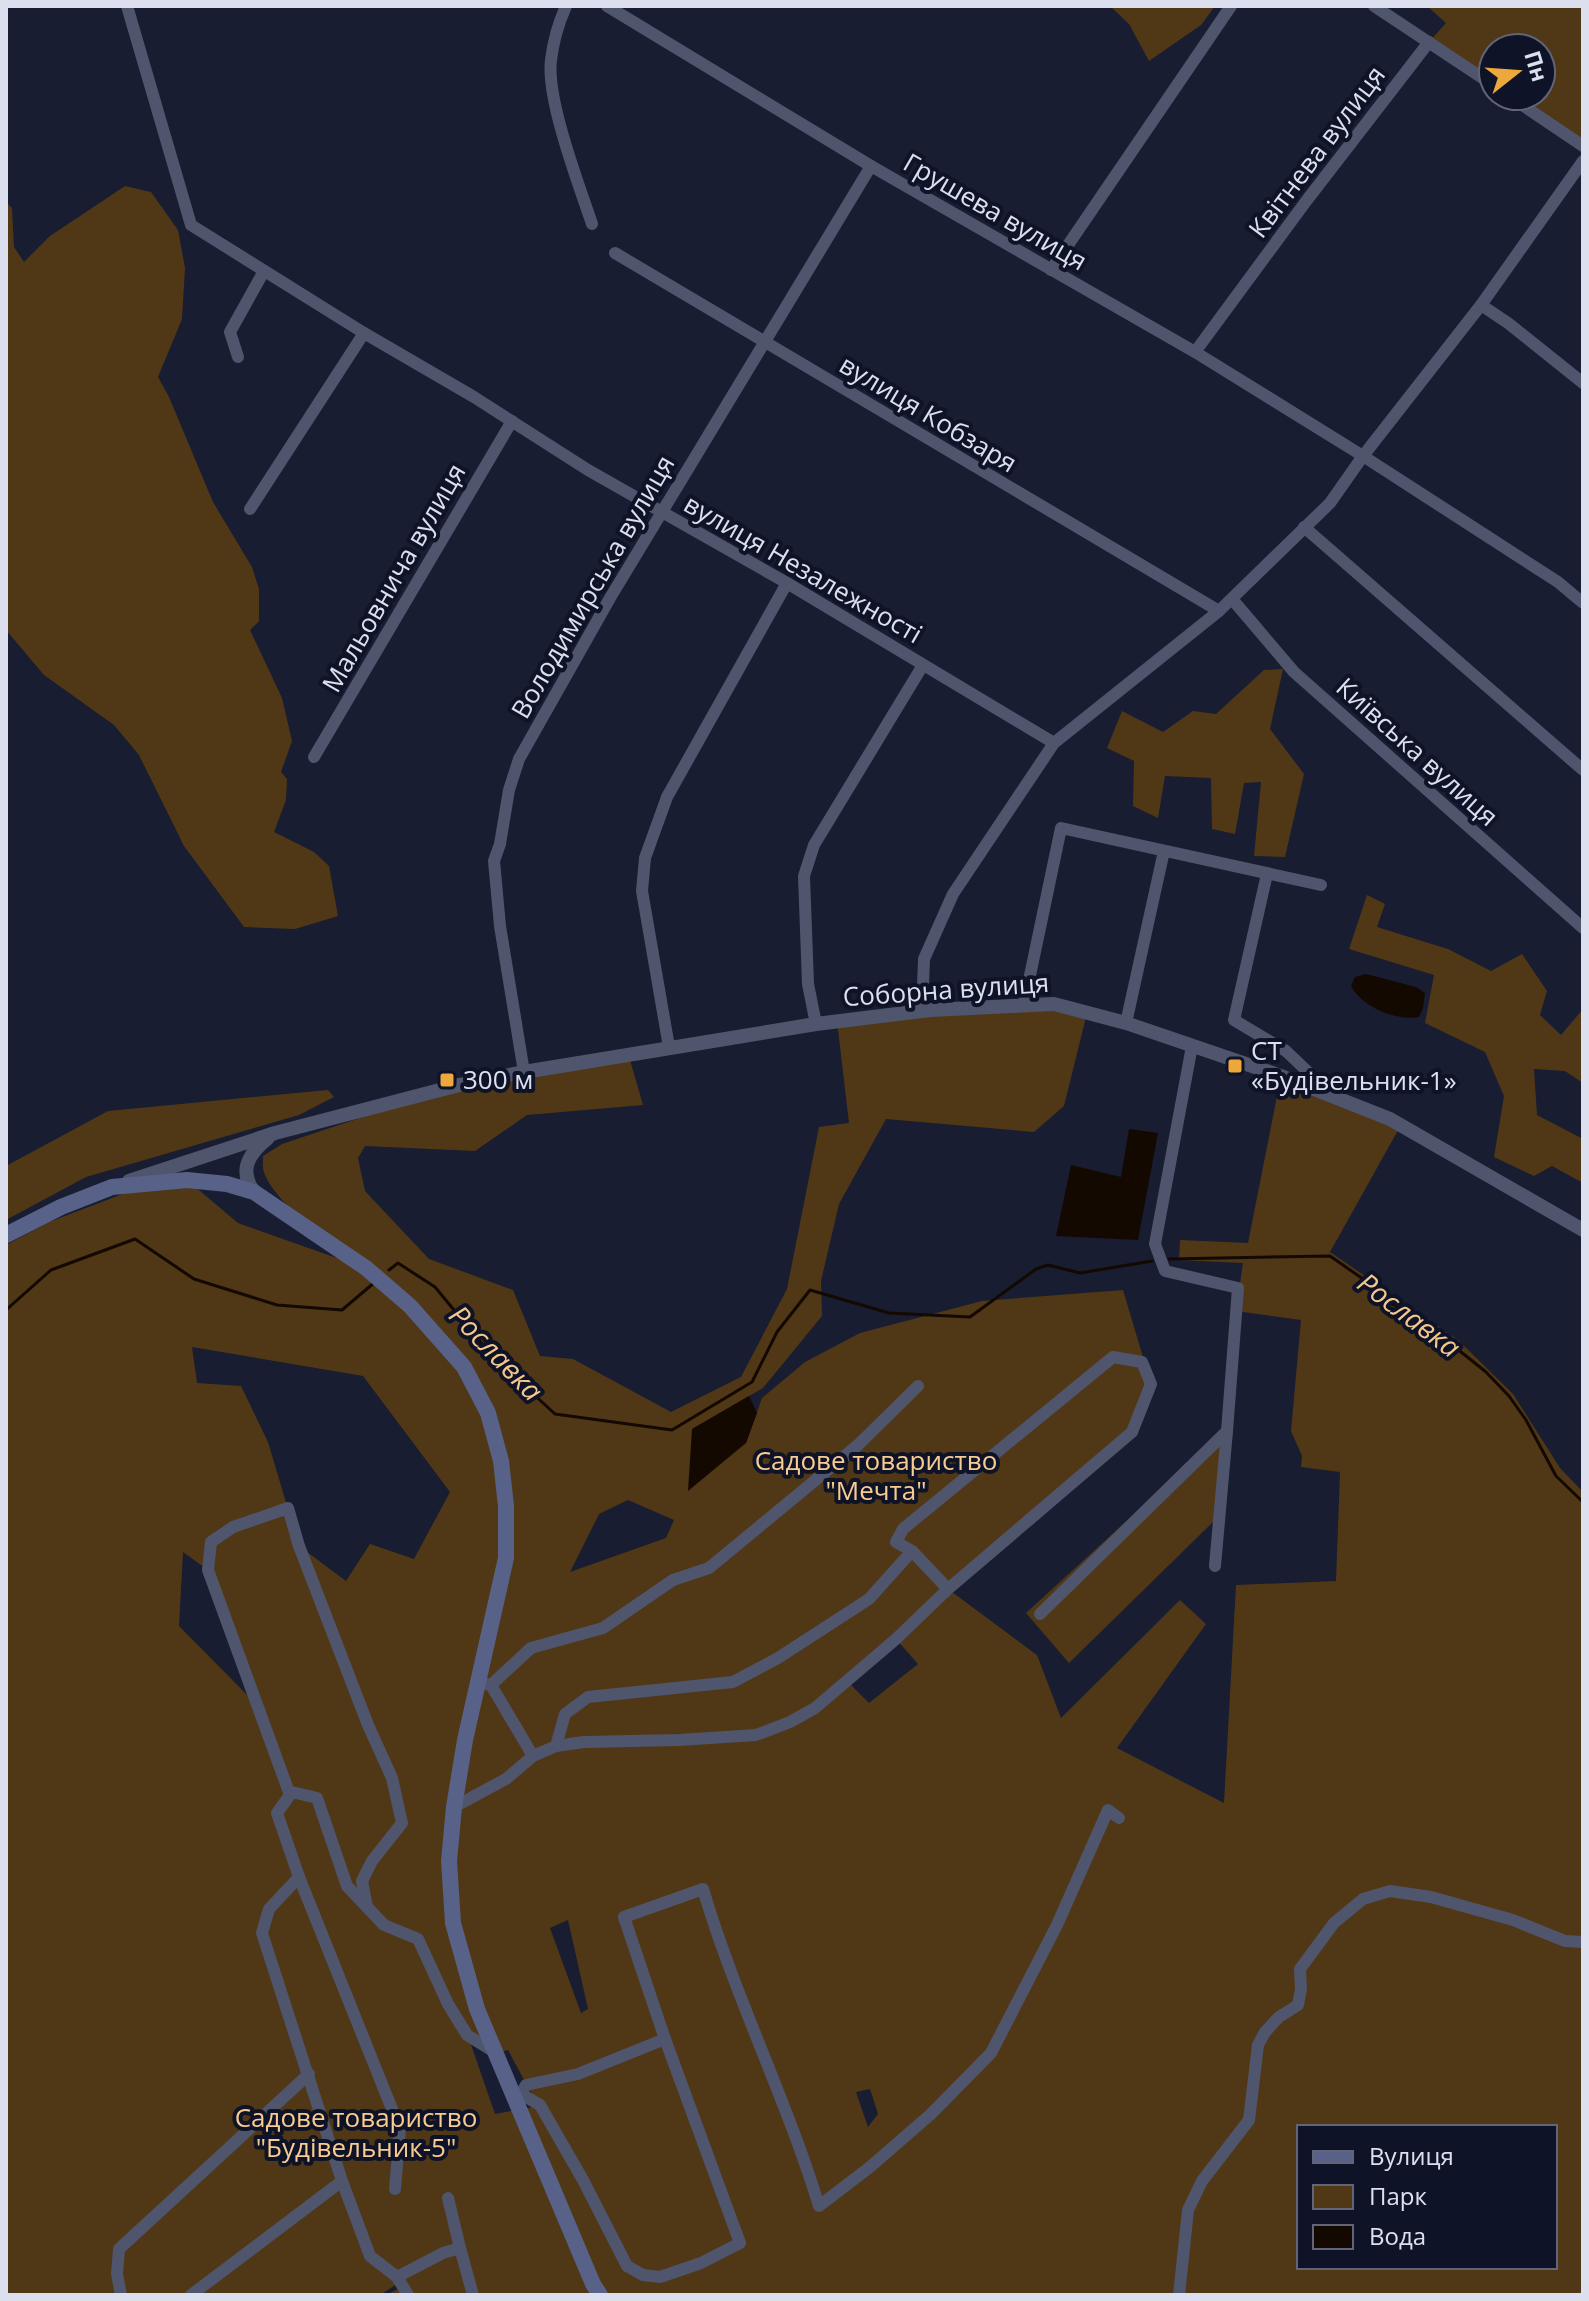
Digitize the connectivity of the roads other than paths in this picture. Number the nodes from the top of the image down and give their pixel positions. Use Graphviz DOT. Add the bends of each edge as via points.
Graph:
graph roads {
  1 [pos="127,6"];
  2 [pos="566,6"];
  3 [pos="607,6"];
  4 [pos="1231,6"];
  5 [pos="1374,6"];
  6 [pos="1429,42"];
  7 [pos="1477,74"];
  8 [pos="1533,112"];
  9 [pos="1583,146"];
  10 [pos="1583,161"];
  11 [pos="871,166"];
  12 [pos="592,224"];
  13 [pos="615,253"];
  14 [pos="1051,270"];
  15 [pos="264,271"];
  16 [pos="1481,305"];
  17 [pos="364,333"];
  18 [pos="762,342"];
  19 [pos="1195,352"];
  20 [pos="238,357"];
  21 [pos="1583,383"];
  22 [pos="512,421"];
  23 [pos="1363,456"];
  24 [pos="250,509"];
  25 [pos="663,513"];
  26 [pos="1304,527"];
  27 [pos="787,583"];
  28 [pos="1232,599"];
  29 [pos="1583,603"];
  30 [pos="1219,611"];
  31 [pos="923,665"];
  32 [pos="1054,743"];
  33 [pos="314,757"];
  34 [pos="1583,770"];
  35 [pos="1164,851"];
  36 [pos="1267,874"];
  37 [pos="1321,885"];
  38 [pos="1583,928"];
  39 [pos="1024,1004"];
  40 [pos="922,1011"];
  41 [pos="1126,1023"];
  42 [pos="816,1024"];
  43 [pos="1192,1046"];
  44 [pos="669,1047"];
  45 [pos="524,1072"];
  46 [pos="1331,1094"];
  47 [pos="275,1133"];
  48 [pos="112,1187"];
  49 [pos="254,1192"];
  50 [pos="1583,1230"];
  51 [pos="6,1235"];
  52 [pos="918,1386"];
  53 [pos="1227,1431"];
  54 [pos="912,1551"];
  55 [pos="1215,1566"];
  56 [pos="948,1589"];
  57 [pos="1040,1614"];
  58 [pos="485,1684"];
  59 [pos="556,1746"];
  60 [pos="533,1756"];
  61 [pos="290,1795"];
  62 [pos="454,1807"];
  63 [pos="1119,1818"];
  64 [pos="299,1877"];
  65 [pos="367,1907"];
  66 [pos="1583,1942"];
  67 [pos="665,2039"];
  68 [pos="496,2053"];
  69 [pos="309,2074"];
  70 [pos="517,2095"];
  71 [pos="342,2181"];
  72 [pos="395,2189"];
  73 [pos="448,2198"];
  74 [pos="460,2248"];
  75 [pos="397,2277"];
  76 [pos="121,2295"];
  77 [pos="191,2295"];
  78 [pos="408,2295"];
  79 [pos="473,2295"];
  80 [pos="600,2295"];
  81 [pos="1179,2295"];
  1 -- 15 [label="street, вулиця Незалежності" via="191,225"];
  2 -- 12 [label="street" via="551,80"];
  3 -- 11 [label="street, Грушева вулиця"];
  4 -- 14 [label="street"];
  5 -- 6 [label="street"];
  6 -- 7 [label="street"];
  6 -- 19 [label="street, Квітнева вулиця"];
  8 -- 9 [label="street"];
  10 -- 16 [label="street"];
  11 -- 14 [label="street, Грушева вулиця"];
  11 -- 18 [label="street, Володимирська вулиця"];
  13 -- 18 [label="street, вулиця Кобзаря"];
  14 -- 19 [label="street, Грушева вулиця"];
  15 -- 17 [label="street, вулиця Незалежності"];
  15 -- 20 [label="street" via="230,332"];
  16 -- 21 [label="street"];
  16 -- 23 [label="street"];
  17 -- 22 [label="street, вулиця Незалежності"];
  17 -- 24 [label="street"];
  18 -- 25 [label="street, Володимирська вулиця"];
  18 -- 30 [label="street, вулиця Кобзаря"];
  19 -- 23 [label="street, Грушева вулиця"];
  22 -- 25 [label="street, вулиця Незалежності"];
  22 -- 33 [label="street, Мальовнича вулиця"];
  23 -- 26 [label="street" via="1342,488"];
  23 -- 29 [label="street, Грушева вулиця"];
  25 -- 27 [label="street, вулиця Незалежності"];
  25 -- 45 [label="street, Володимирська вулиця" via="539,720 509,790 494,861"];
  26 -- 28 [label="street"];
  26 -- 34 [label="street"];
  27 -- 31 [label="street, вулиця Незалежності"];
  27 -- 44 [label="street" via="667,797 645,858 642,891"];
  28 -- 30 [label="street"];
  28 -- 38 [label="street, Київська вулиця" via="1294,672"];
  30 -- 32 [label="street"];
  31 -- 32 [label="street, вулиця Незалежності"];
  31 -- 42 [label="street" via="814,845 804,876 808,984"];
  32 -- 40 [label="street" via="953,894 924,959"];
  35 -- 36 [label="street"];
  35 -- 39 [label="street" via="1061,828"];
  35 -- 41 [label="street"];
  36 -- 37 [label="street"];
  36 -- 46 [label="street" via="1234,1020 1286,1051"];
  39 -- 40 [label="street, Соборна вулиця"];
  39 -- 41 [label="street, Соборна вулиця" via="1054,1004"];
  40 -- 42 [label="street, Соборна вулиця"];
  41 -- 43 [label="street, Соборна вулиця"];
  42 -- 44 [label="street, Соборна вулиця"];
  43 -- 46 [label="street, Соборна вулиця"];
  43 -- 53 [label="street" via="1155,1244 1165,1271 1238,1288"];
  44 -- 45 [label="street, Соборна вулиця"];
  45 -- 47 [label="street, Соборна вулиця"];
  46 -- 50 [label="street, Соборна вулиця" via="1390,1119"];
  47 -- 48 [label="street, Соборна вулиця"];
  47 -- 49 [label="street" via="245,1166"];
  48 -- 49 [label="main road" via="187,1180"];
  48 -- 51 [label="main road"];
  49 -- 58 [label="main road" via="366,1268 410,1306 464,1367 488,1413 501,1461 506,1558"];
  52 -- 58 [label="street" via="858,1445 709,1568 673,1580 603,1628 531,1648"];
  53 -- 55 [label="street"];
  53 -- 57 [label="street"];
  54 -- 56 [label="street"];
  54 -- 56 [label="street" via="896,1542 916,1518 1113,1357 1142,1362 1151,1384 1132,1432"];
  54 -- 59 [label="street" via="869,1599 778,1658 733,1682 588,1697 565,1714"];
  56 -- 59 [label="street" via="848,1682 790,1722 756,1735"];
  58 -- 60 [label="street"];
  58 -- 62 [label="main road" via="465,1740"];
  59 -- 60 [label="street"];
  60 -- 62 [label="street" via="506,1779"];
  61 -- 64 [label="street" via="277,1813"];
  61 -- 65 [label="street" via="317,1798 347,1886"];
  61 -- 65 [label="street" via="208,1570 211,1542 233,1527 288,1508 392,1778 402,1823 362,1881"];
  62 -- 68 [label="main road" via="449,1861 453,1923 477,2009"];
  63 -- 67 [label="street" via="1108,1810 991,2053 931,2114 819,2206 703,1889 624,1917"];
  64 -- 69 [label="street" via="269,1909 262,1933"];
  64 -- 72 [label="street" via="400,2129"];
  65 -- 68 [label="street" via="384,1925 418,1939 467,2035"];
  66 -- 81 [label="street" via="1555,1938 1431,1897 1390,1891 1363,1899 1334,1923 1300,1969 1298,2005 1279,2017 1258,2045 1249,2120 1202,2181 1188,2210"];
  67 -- 70 [label="street" via="578,2074 526,2085"];
  67 -- 70 [label="street" via="740,2243 701,2263 660,2277 627,2266 540,2105"];
  68 -- 70 [label="main road"];
  69 -- 71 [label="street"];
  69 -- 76 [label="street" via="119,2249"];
  70 -- 80 [label="main road"];
  71 -- 75 [label="street" via="370,2256"];
  71 -- 77 [label="street"];
  73 -- 74 [label="street"];
  74 -- 75 [label="street"];
  74 -- 79 [label="street"];
  75 -- 78 [label="street"];
}
